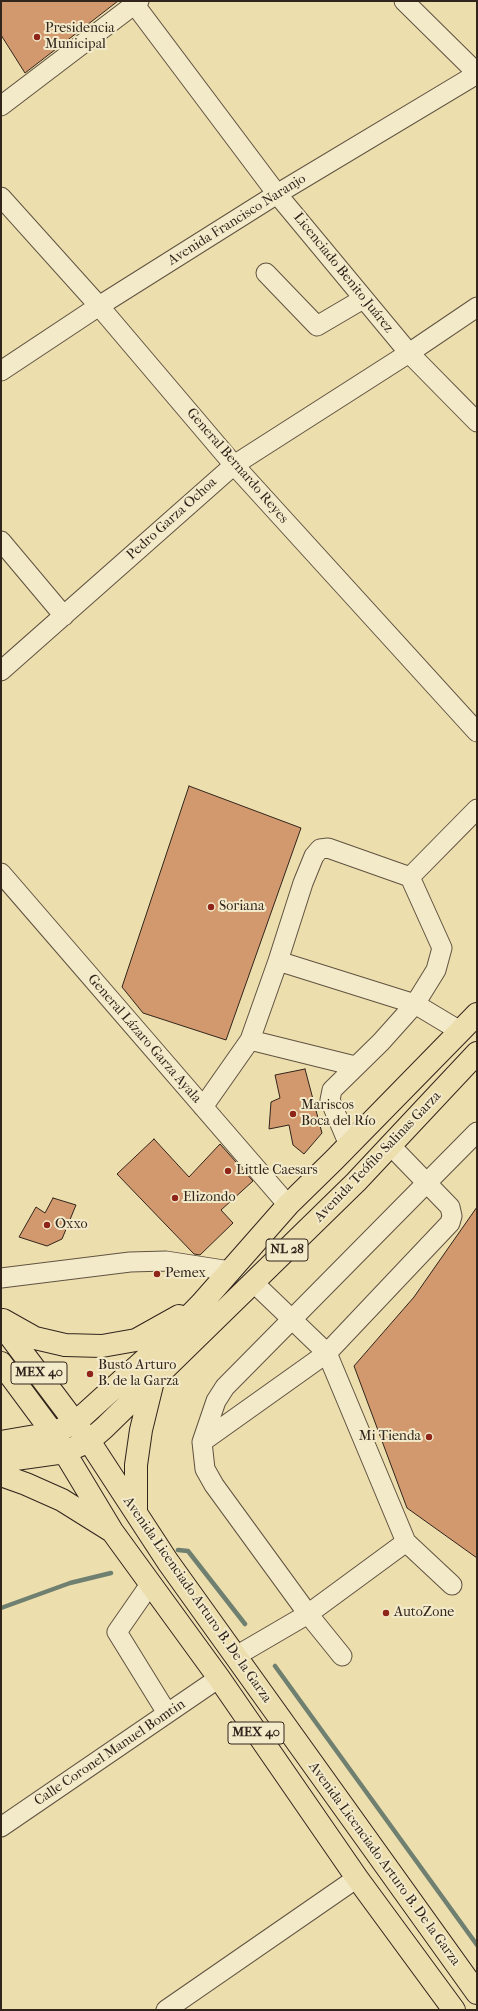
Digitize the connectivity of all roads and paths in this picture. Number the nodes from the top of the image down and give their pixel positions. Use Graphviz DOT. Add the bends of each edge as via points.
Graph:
graph roads {
  1 [pos="404,1"];
  2 [pos="136,2"];
  3 [pos="477,74"];
  4 [pos="1,106"];
  5 [pos="277,194"];
  6 [pos="1,197"];
  7 [pos="266,273"];
  8 [pos="363,298"];
  9 [pos="99,306"];
  10 [pos="477,307"];
  11 [pos="409,353"];
  12 [pos="1,371"];
  13 [pos="477,422"];
  14 [pos="234,465"];
  15 [pos="1,541"];
  16 [pos="64,616"];
  17 [pos="1,671"];
  18 [pos="477,732"];
  19 [pos="477,809"];
  20 [pos="1,873"];
  21 [pos="410,877"];
  22 [pos="278,961"];
  23 [pos="415,1004"];
  24 [pos="477,1014"];
  25 [pos="460,1031"];
  26 [pos="250,1040"];
  27 [pos="477,1053"];
  28 [pos="355,1066"];
  29 [pos="203,1107"];
  30 [pos="477,1132"];
  31 [pos="391,1146"];
  32 [pos="342,1152"];
  33 [pos="356,1182"];
  34 [pos="426,1182"];
  35 [pos="288,1205"];
  36 [pos="230,1272"];
  37 [pos="1,1278"];
  38 [pos="254,1284"];
  39 [pos="201,1304"];
  40 [pos="1,1319"];
  41 [pos="291,1319"];
  42 [pos="1,1324"];
  43 [pos="327,1353"];
  44 [pos="1,1363"];
  45 [pos="153,1381"];
  46 [pos="75,1423"];
  47 [pos="53,1433"];
  48 [pos="89,1441"];
  49 [pos="1,1442"];
  50 [pos="202,1442"];
  51 [pos="65,1452"];
  52 [pos="1,1461"];
  53 [pos="1,1475"];
  54 [pos="136,1510"];
  55 [pos="112,1531"];
  56 [pos="406,1542"];
  57 [pos="151,1584"];
  58 [pos="452,1585"];
  59 [pos="308,1614"];
  60 [pos="184,1629"];
  61 [pos="236,1656"];
  62 [pos="342,1656"];
  63 [pos="219,1678"];
  64 [pos="235,1702"];
  65 [pos="167,1714"];
  66 [pos="353,1823"];
  67 [pos="1,1827"];
  68 [pos="357,1878"];
  69 [pos="402,1891"];
  70 [pos="477,1993"];
  71 [pos="166,2010"];
  72 [pos="454,2010"];
  1 -- 3 [label="street"];
  2 -- 4 [label="street"];
  2 -- 5 [label="street, Licenciado Benito Juárez"];
  3 -- 5 [label="street, Avenida Francisco Naranjo"];
  5 -- 8 [label="street, Licenciado Benito Juárez"];
  5 -- 9 [label="street, Avenida Francisco Naranjo"];
  6 -- 9 [label="street, General Bernardo Reyes"];
  7 -- 8 [label="street" via="317,326"];
  8 -- 11 [label="street, Licenciado Benito Juárez"];
  9 -- 12 [label="street, Avenida Francisco Naranjo"];
  9 -- 14 [label="street, General Bernardo Reyes"];
  10 -- 11 [label="street, Pedro Garza Ochoa"];
  11 -- 13 [label="street, Licenciado Benito Juárez"];
  11 -- 14 [label="street, Pedro Garza Ochoa"];
  14 -- 16 [label="street, Pedro Garza Ochoa"];
  14 -- 18 [label="street, General Bernardo Reyes"];
  15 -- 16 [label="street"];
  16 -- 17 [label="street, Pedro Garza Ochoa"];
  19 -- 21 [label="street"];
  20 -- 29 [label="street, General Lázaro Garza Ayala"];
  21 -- 22 [label="street" via="328,848 320,849 314,856 303,883"];
  21 -- 23 [label="street" via="442,948 436,970"];
  22 -- 23 [label="street"];
  22 -- 26 [label="street"];
  23 -- 25 [label="street"];
  23 -- 28 [label="street"];
  24 -- 25 [label="main road, Avenida Teófilo Salinas Garza / NL 28"];
  25 -- 32 [label="main road, Avenida Teófilo Salinas Garza / NL 28"];
  26 -- 28 [label="street"];
  26 -- 29 [label="street"];
  27 -- 31 [label="main road, Avenida Teófilo Salinas Garza / NL 28"];
  28 -- 32 [label="street" via="332,1090 330,1100"];
  29 -- 35 [label="street, General Lázaro Garza Ayala"];
  30 -- 34 [label="street"];
  31 -- 33 [label="main road, Avenida Teófilo Salinas Garza / NL 28"];
  31 -- 34 [label="street"];
  32 -- 33 [label="main road"];
  32 -- 35 [label="main road, Avenida Teófilo Salinas Garza / NL 28"];
  33 -- 38 [label="main road, Avenida Teófilo Salinas Garza / NL 28"];
  34 -- 41 [label="street"];
  34 -- 43 [label="street" via="450,1207 450,1223"];
  35 -- 36 [label="main road, Avenida Teófilo Salinas Garza / NL 28"];
  36 -- 37 [label="street" via="166,1262 130,1262"];
  36 -- 39 [label="main road, Avenida Teófilo Salinas Garza / NL 28"];
  38 -- 41 [label="street"];
  38 -- 45 [label="main road, Avenida Teófilo Salinas Garza / NL 28"];
  39 -- 40 [label="main road" via="136,1340 102,1346 65,1345 35,1338"];
  39 -- 46 [label="main road, Avenida Teófilo Salinas Garza / NL 28" via="161,1345"];
  41 -- 43 [label="street"];
  41 -- 50 [label="street" via="225,1387 216,1401"];
  42 -- 46 [label="main road, Avenida Licenciado Arturo B. De la Garza / MEX 40"];
  43 -- 50 [label="street"];
  43 -- 56 [label="street"];
  44 -- 47 [label="main road, Avenida Licenciado Arturo B. De la Garza / MEX 40"];
  45 -- 48 [label="main road, Avenida Teófilo Salinas Garza / NL 28"];
  45 -- 54 [label="main road" via="141,1430 136,1465"];
  46 -- 47 [label="main road, Avenida Teófilo Salinas Garza / NL 28"];
  46 -- 48 [label="main road, Avenida Licenciado Arturo B. De la Garza / MEX 40"];
  47 -- 49 [label="main road, Avenida Teófilo Salinas Garza"];
  47 -- 51 [label="main road, Avenida Licenciado Arturo B. De la Garza / MEX 40"];
  48 -- 51 [label="main road, Avenida Teófilo Salinas Garza / NL 28"];
  48 -- 54 [label="main road, Avenida Licenciado Arturo B. De la Garza / MEX 40"];
  50 -- 59 [label="street" via="205,1469 214,1485"];
  51 -- 52 [label="main road, Avenida Teófilo Salinas Garza"];
  51 -- 55 [label="main road, Avenida Licenciado Arturo B. De la Garza / MEX 40"];
  53 -- 55 [label="main road" via="62,1500"];
  54 -- 61 [label="main road, Avenida Licenciado Arturo B. De la Garza / MEX 40" via="168,1562"];
  55 -- 57 [label="main road, Avenida Licenciado Arturo B. De la Garza / MEX 40"];
  56 -- 58 [label="street"];
  56 -- 59 [label="street"];
  57 -- 60 [label="main road, Avenida Licenciado Arturo B. De la Garza / MEX 40"];
  57 -- 65 [label="street" via="117,1632"];
  59 -- 61 [label="street"];
  59 -- 62 [label="street"];
  60 -- 61 [label="main road"];
  60 -- 63 [label="main road, Avenida Licenciado Arturo B. De la Garza / MEX 40"];
  61 -- 64 [label="main road"];
  61 -- 66 [label="main road, Avenida Licenciado Arturo B. De la Garza / MEX 40"];
  63 -- 64 [label="main road, Avenida Licenciado Arturo B. De la Garza / MEX 40"];
  63 -- 65 [label="street, Calle Coronel Manuel Bomtin"];
  64 -- 68 [label="main road, Avenida Licenciado Arturo B. De la Garza / MEX 40"];
  65 -- 67 [label="street, Calle Coronel Manuel Bomtin"];
  66 -- 68 [label="main road"];
  66 -- 69 [label="main road, Avenida Licenciado Arturo B. De la Garza / MEX 40"];
  68 -- 69 [label="main road"];
  68 -- 71 [label="street"];
  68 -- 72 [label="main road, Avenida Licenciado Arturo B. De la Garza / MEX 40"];
  69 -- 70 [label="main road, Avenida Licenciado Arturo B. De la Garza / MEX 40"];
}
